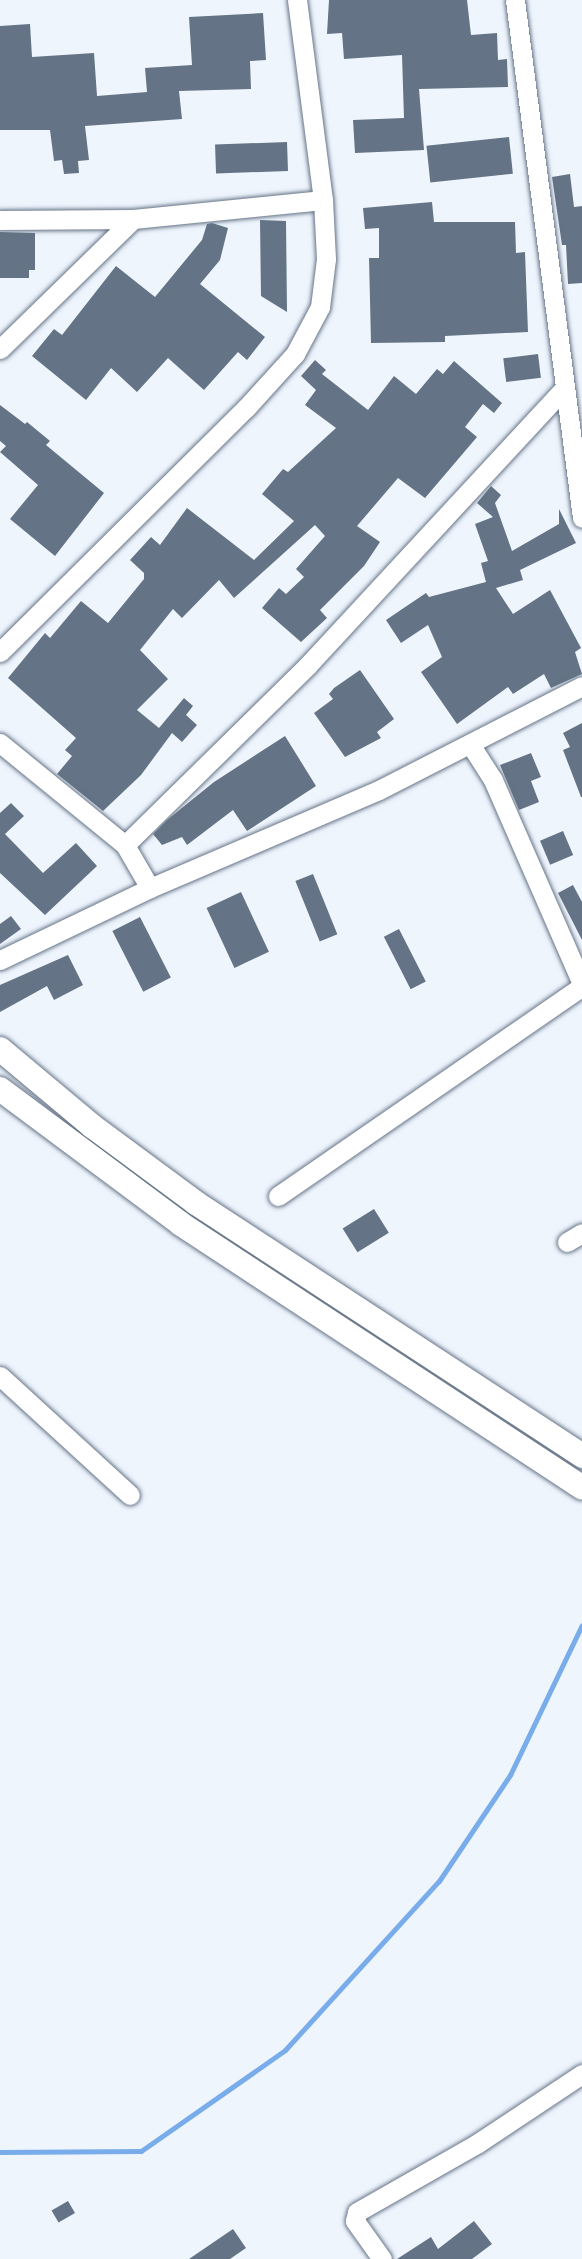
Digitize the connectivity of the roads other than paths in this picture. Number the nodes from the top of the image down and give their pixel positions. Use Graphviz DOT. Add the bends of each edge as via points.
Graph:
graph roads {
  1 [pos="297,0"];
  2 [pos="515,0"];
  3 [pos="323,200"];
  4 [pos="133,219"];
  5 [pos="0,220"];
  6 [pos="0,349"];
  7 [pos="562,391"];
  8 [pos="582,518"];
  9 [pos="0,652"];
  10 [pos="582,687"];
  11 [pos="0,743"];
  12 [pos="470,744"];
  13 [pos="125,845"];
  14 [pos="150,888"];
  15 [pos="0,960"];
  16 [pos="582,985"];
  17 [pos="0,1049"];
  18 [pos="0,1088"];
  19 [pos="278,1196"];
  20 [pos="0,1376"];
  21 [pos="582,1456"];
  22 [pos="582,1487"];
  23 [pos="130,1495"];
  24 [pos="582,2074"];
  25 [pos="382,2259"];
  1 -- 3 [label="street"];
  2 -- 7 [label="street"];
  3 -- 4 [label="street"];
  3 -- 9 [label="street" via="326,259 320,307 295,354 247,408"];
  4 -- 5 [label="street"];
  4 -- 6 [label="street"];
  7 -- 8 [label="street"];
  7 -- 13 [label="street" via="308,665"];
  10 -- 12 [label="street"];
  11 -- 13 [label="street"];
  12 -- 14 [label="street" via="379,790"];
  12 -- 16 [label="street" via="493,780"];
  13 -- 14 [label="street"];
  14 -- 15 [label="street"];
  16 -- 19 [label="street"];
  17 -- 21 [label="main road" via="195,1203"];
  18 -- 22 [label="main road" via="181,1224"];
  20 -- 23 [label="street"];
  24 -- 25 [label="street" via="478,2143 357,2211 355,2221"];
}
